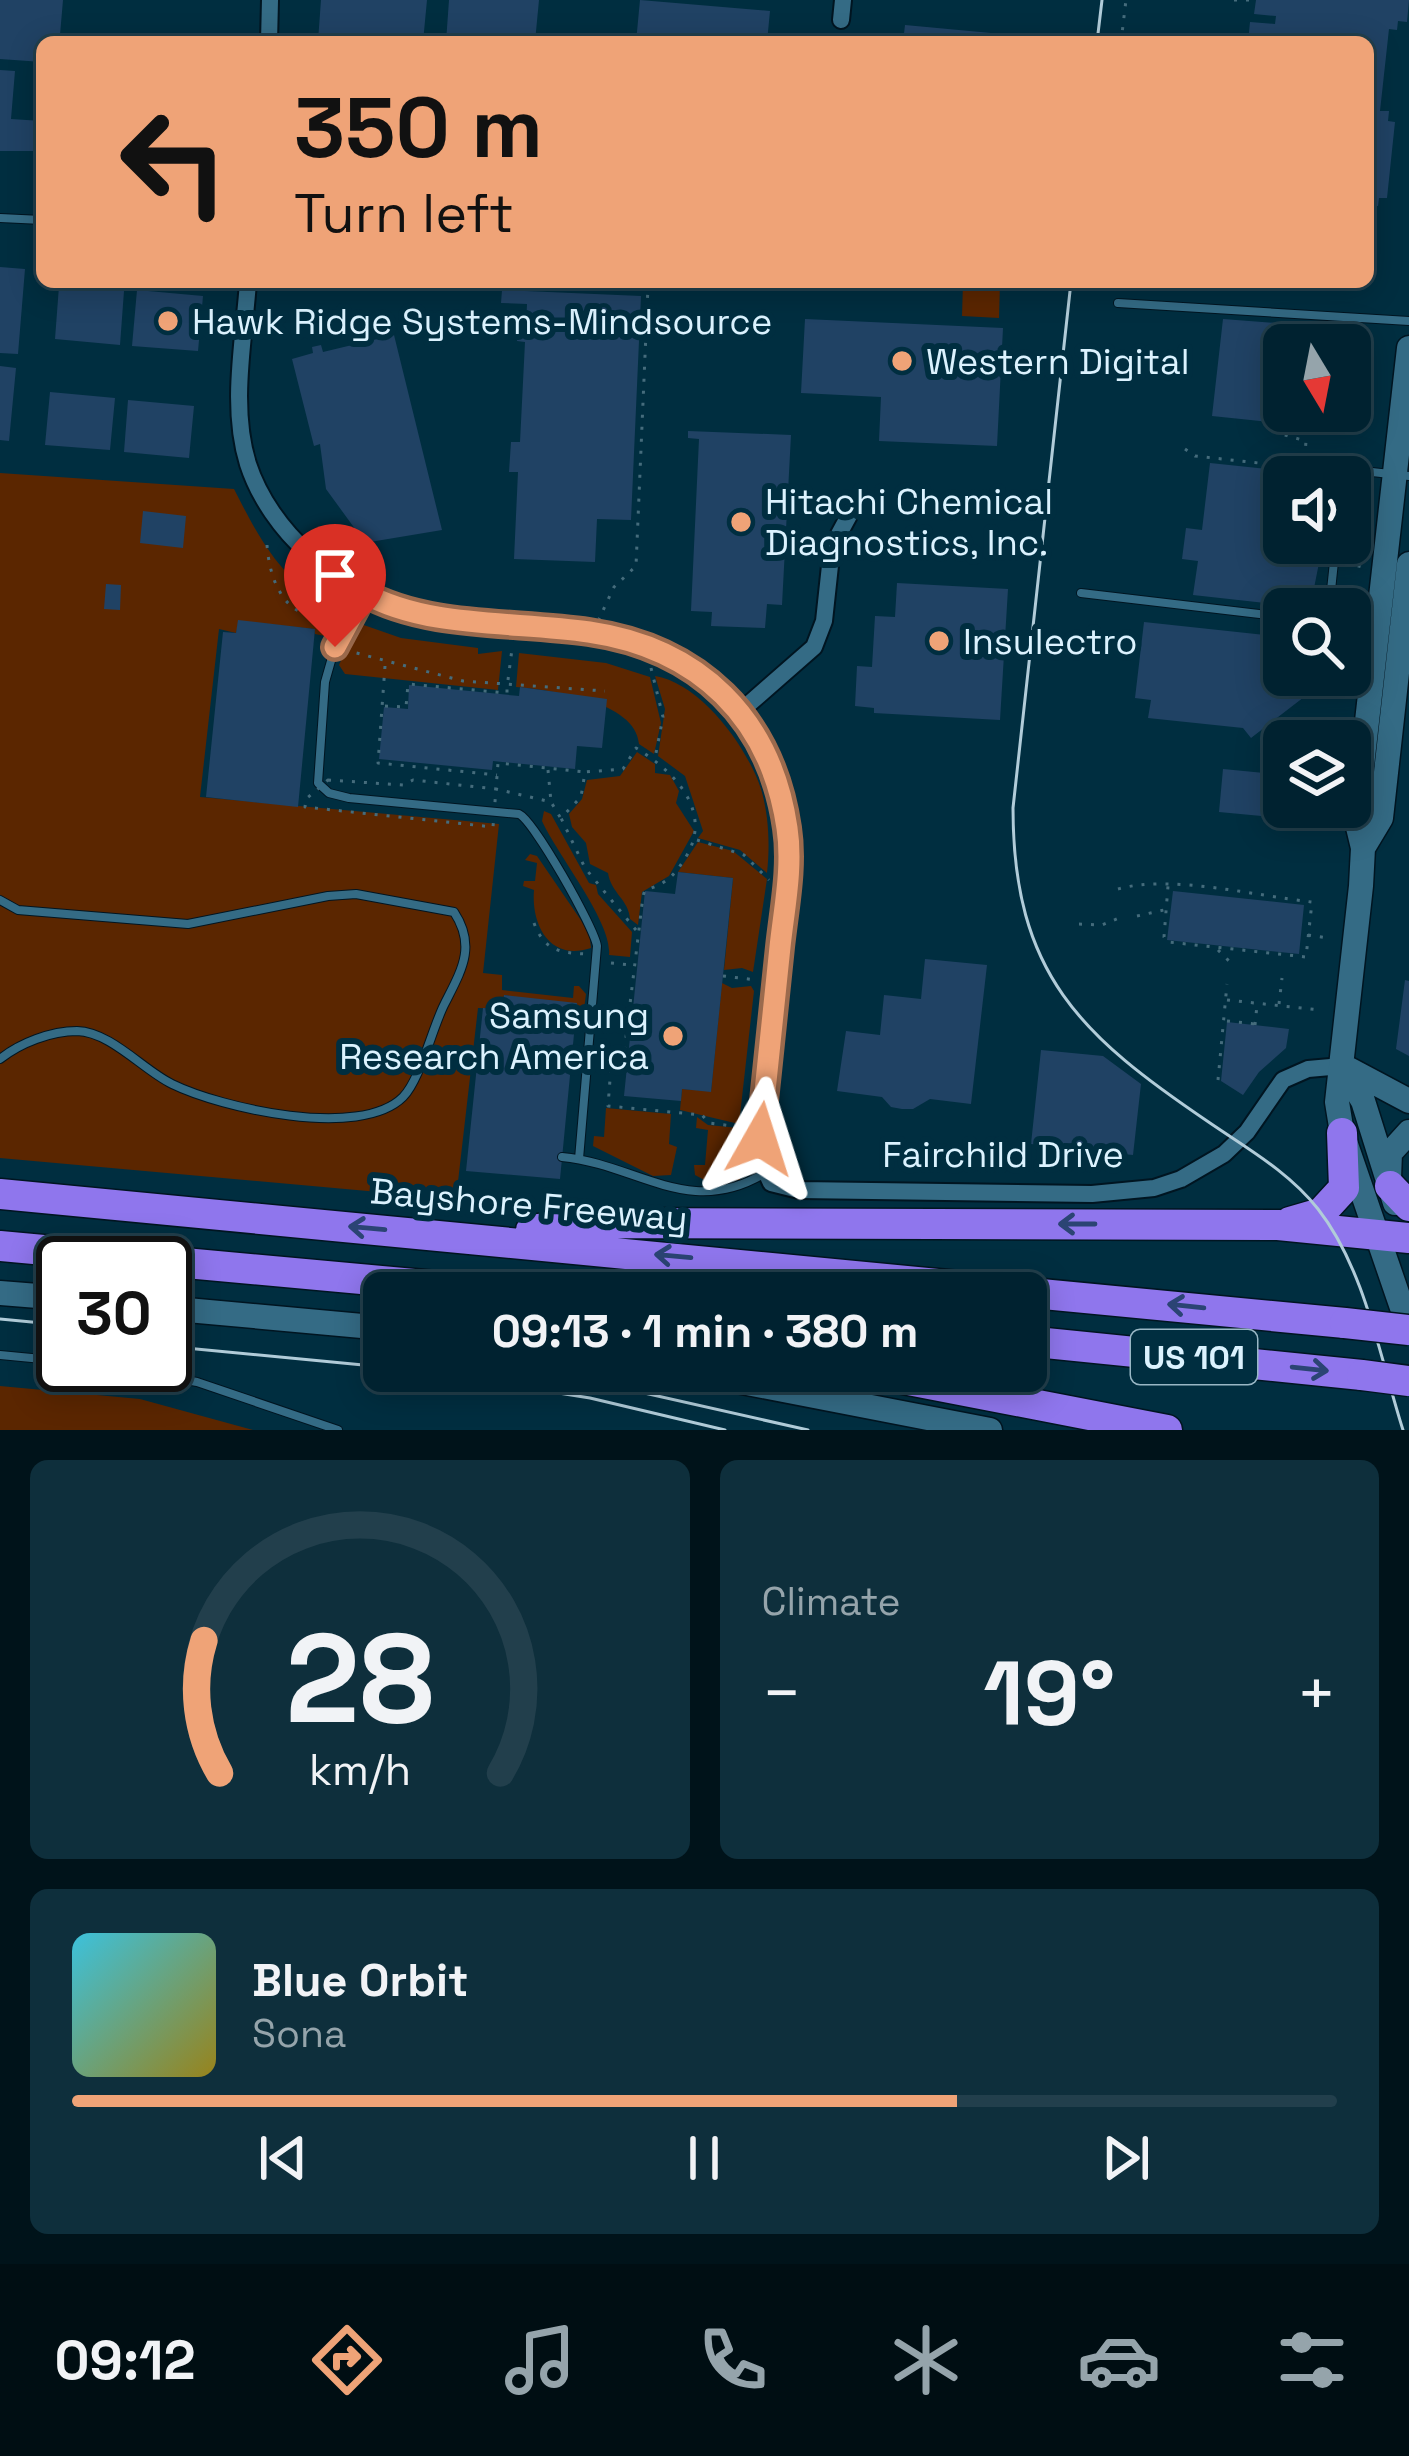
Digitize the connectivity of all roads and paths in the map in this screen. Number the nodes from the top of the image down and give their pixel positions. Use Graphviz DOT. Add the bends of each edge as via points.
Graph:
graph roads {
  1 [pos="270,0"];
  2 [pos="843,0"];
  3 [pos="1126,0"];
  4 [pos="1234,0"];
  5 [pos="1254,0"];
  6 [pos="841,20"];
  7 [pos="269,36"];
  8 [pos="1122,36"];
  9 [pos="0,218"];
  10 [pos="36,220"];
  11 [pos="248,288"];
  12 [pos="648,288"];
  13 [pos="1118,303"];
  14 [pos="1409,321"];
  15 [pos="1409,348"];
  16 [pos="1281,432"];
  17 [pos="1185,449"];
  18 [pos="1305,456"];
  19 [pos="1263,463"];
  20 [pos="1371,474"];
  21 [pos="1402,475"];
  22 [pos="852,510"];
  23 [pos="1399,525"];
  24 [pos="267,545"];
  25 [pos="1409,564"];
  26 [pos="1081,592"];
  27 [pos="364,593"];
  28 [pos="345,612"];
  29 [pos="1263,614"];
  30 [pos="597,633"];
  31 [pos="1371,633"];
  32 [pos="1388,637"];
  33 [pos="638,643"];
  34 [pos="335,647"];
  35 [pos="512,649"];
  36 [pos="385,664"];
  37 [pos="508,684"];
  38 [pos="605,691"];
  39 [pos="383,706"];
  40 [pos="742,710"];
  41 [pos="654,760"];
  42 [pos="548,768"];
  43 [pos="585,772"];
  44 [pos="497,775"];
  45 [pos="551,802"];
  46 [pos="561,818"];
  47 [pos="695,839"];
  48 [pos="769,880"];
  49 [pos="1168,886"];
  50 [pos="1118,889"];
  51 [pos="0,900"];
  52 [pos="1166,910"];
  53 [pos="1137,916"];
  54 [pos="1119,918"];
  55 [pos="534,922"];
  56 [pos="1079,924"];
  57 [pos="636,930"];
  58 [pos="1308,935"];
  59 [pos="1328,938"];
  60 [pos="1216,947"];
  61 [pos="595,962"];
  62 [pos="1229,962"];
  63 [pos="633,965"];
  64 [pos="723,976"];
  65 [pos="1282,978"];
  66 [pos="757,980"];
  67 [pos="1227,984"];
  68 [pos="620,986"];
  69 [pos="631,987"];
  70 [pos="1226,1000"];
  71 [pos="1257,1003"];
  72 [pos="618,1004"];
  73 [pos="629,1005"];
  74 [pos="1279,1006"];
  75 [pos="1320,1010"];
  76 [pos="1224,1020"];
  77 [pos="0,1059"];
  78 [pos="1342,1066"];
  79 [pos="1218,1080"];
  80 [pos="1409,1102"];
  81 [pos="740,1127"];
  82 [pos="1409,1132"];
  83 [pos="1342,1133"];
  84 [pos="562,1157"];
  85 [pos="579,1159"];
  86 [pos="765,1173"];
  87 [pos="0,1194"];
  88 [pos="1400,1224"];
  89 [pos="1278,1225"];
  90 [pos="484,1238"];
  91 [pos="0,1246"];
  92 [pos="363,1279"];
  93 [pos="0,1293"];
  94 [pos="36,1296"];
  95 [pos="192,1310"];
  96 [pos="363,1326"];
  97 [pos="1409,1329"];
  98 [pos="1047,1343"];
  99 [pos="0,1355"];
  100 [pos="36,1358"];
  101 [pos="192,1381"];
  102 [pos="1409,1381"];
  103 [pos="791,1392"];
  104 [pos="971,1392"];
  105 [pos="978,1429"];
  106 [pos="338,1430"];
  107 [pos="1167,1430"];
  1 -- 7 [label="street"];
  2 -- 6 [label="street"];
  3 -- 8 [label="path"];
  4 -- 5 [label="path"];
  9 -- 10 [label="lane"];
  11 -- 27 [label="street" via="240,414 248,466 287,534"];
  12 -- 30 [label="path" via="636,566 603,602"];
  13 -- 14 [label="lane"];
  15 -- 21 [label="main road"];
  16 -- 18 [label="path" via="1306,441"];
  17 -- 19 [label="path"];
  20 -- 21 [label="lane"];
  21 -- 23 [label="main road"];
  22 -- 40 [label="street" via="832,547 814,646"];
  23 -- 32 [label="main road"];
  24 -- 28 [label="path" via="269,574 287,603 314,616"];
  25 -- 32 [label="main road"];
  26 -- 29 [label="lane"];
  27 -- 30 [label="street" via="434,614"];
  27 -- 34 [label="lane"];
  30 -- 33 [label="street"];
  31 -- 32 [label="lane"];
  32 -- 78 [label="main road" via="1381,818 1364,848"];
  33 -- 40 [label="street" via="687,666"];
  33 -- 41 [label="path" via="663,717"];
  34 -- 36 [label="path"];
  34 -- 61 [label="lane" via="318,783 349,798 527,818 594,931"];
  35 -- 37 [label="path"];
  36 -- 37 [label="path"];
  36 -- 39 [label="path"];
  37 -- 38 [label="path"];
  37 -- 39 [label="path" via="507,693 408,684 406,707"];
  39 -- 44 [label="path" via="378,763"];
  40 -- 86 [label="street" via="773,774 788,832 760,1139"];
  41 -- 43 [label="path" via="636,748 623,769"];
  41 -- 47 [label="path" via="687,796"];
  42 -- 43 [label="path"];
  42 -- 44 [label="path" via="498,763"];
  42 -- 45 [label="path"];
  43 -- 46 [label="path" via="581,796"];
  44 -- 45 [label="path" via="496,789"];
  45 -- 46 [label="path"];
  46 -- 57 [label="path" via="585,868"];
  47 -- 48 [label="path" via="744,855"];
  47 -- 57 [label="path" via="671,880 645,890"];
  49 -- 50 [label="path"];
  49 -- 52 [label="path"];
  49 -- 58 [label="path" via="1312,902"];
  51 -- 77 [label="lane" via="18,910 188,924 328,896 373,896 454,912 467,956 410,1087 362,1116 317,1117 196,1094 75,1031 26,1042"];
  52 -- 53 [label="path"];
  52 -- 60 [label="path" via="1168,942"];
  54 -- 56 [label="path"];
  55 -- 61 [label="path" via="548,947"];
  57 -- 63 [label="path"];
  58 -- 59 [label="path"];
  58 -- 60 [label="path" via="1306,957"];
  60 -- 62 [label="path"];
  61 -- 63 [label="path"];
  61 -- 85 [label="lane"];
  63 -- 69 [label="path"];
  64 -- 66 [label="path"];
  65 -- 74 [label="path"];
  67 -- 70 [label="path"];
  68 -- 69 [label="path"];
  69 -- 73 [label="path"];
  70 -- 71 [label="path"];
  70 -- 76 [label="path"];
  71 -- 74 [label="path"];
  71 -- 76 [label="path" via="1255,1024"];
  72 -- 73 [label="path"];
  73 -- 81 [label="path" via="624,1054 612,1053 608,1106"];
  74 -- 75 [label="path"];
  76 -- 79 [label="path"];
  78 -- 80 [label="main road"];
  78 -- 83 [label="main road"];
  78 -- 86 [label="street, Fairchild Drive" via="1283,1080 1224,1154 1154,1188 1092,1195 799,1190 771,1183"];
  78 -- 88 [label="main road" via="1363,1101"];
  82 -- 88 [label="main road" via="1390,1153"];
  83 -- 88 [label="main road"];
  83 -- 89 [label="highway" via="1346,1174 1334,1204"];
  84 -- 85 [label="lane"];
  85 -- 86 [label="lane" via="682,1190 724,1192"];
  90 -- 87 [label="highway, Bayshore Freeway / US 101, one-way"];
  88 -- 89 [label="highway"];
  88 -- 97 [label="main road"];
  89 -- 90 [label="highway, one-way" via="588,1223"];
  97 -- 90 [label="highway, Bayshore Freeway / US 101, one-way, bridge"];
  91 -- 92 [label="highway"];
  93 -- 94 [label="main road"];
  95 -- 96 [label="main road"];
  98 -- 102 [label="highway, US 101, one-way, bridge"];
  99 -- 100 [label="lane"];
  101 -- 106 [label="lane"];
  103 -- 105 [label="main road"];
  104 -- 107 [label="highway"];
}
